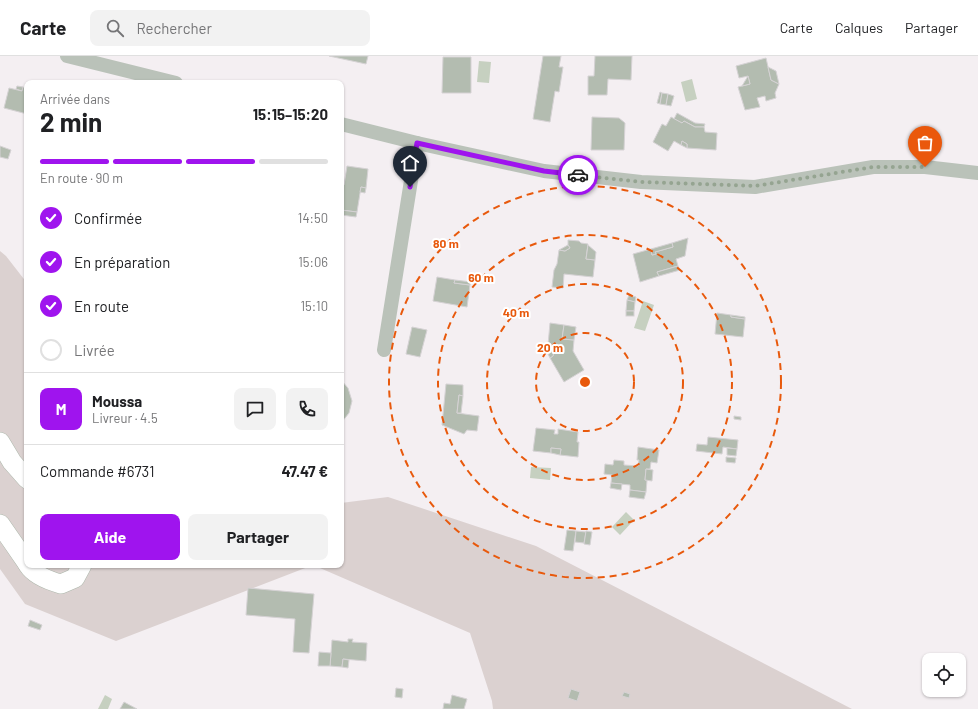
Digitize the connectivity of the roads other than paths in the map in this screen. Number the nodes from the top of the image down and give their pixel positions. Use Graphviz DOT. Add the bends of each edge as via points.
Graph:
graph roads {
  1 [pos="67,56"];
  2 [pos="164,80"];
  3 [pos="344,125"];
  4 [pos="417,143"];
  5 [pos="978,173"];
  6 [pos="384,350"];
  7 [pos="0,442"];
  8 [pos="24,476"];
  9 [pos="0,524"];
  10 [pos="24,558"];
  11 [pos="30,568"];
  12 [pos="80,568"];
  1 -- 2 [label="street"];
  3 -- 4 [label="street"];
  4 -- 5 [label="street" via="544,171 641,182 755,186 873,167 925,167"];
  4 -- 6 [label="street"];
  7 -- 8 [label="main road"];
  9 -- 10 [label="main road"];
  11 -- 12 [label="main road" via="48,580 62,584 75,578"];
}
